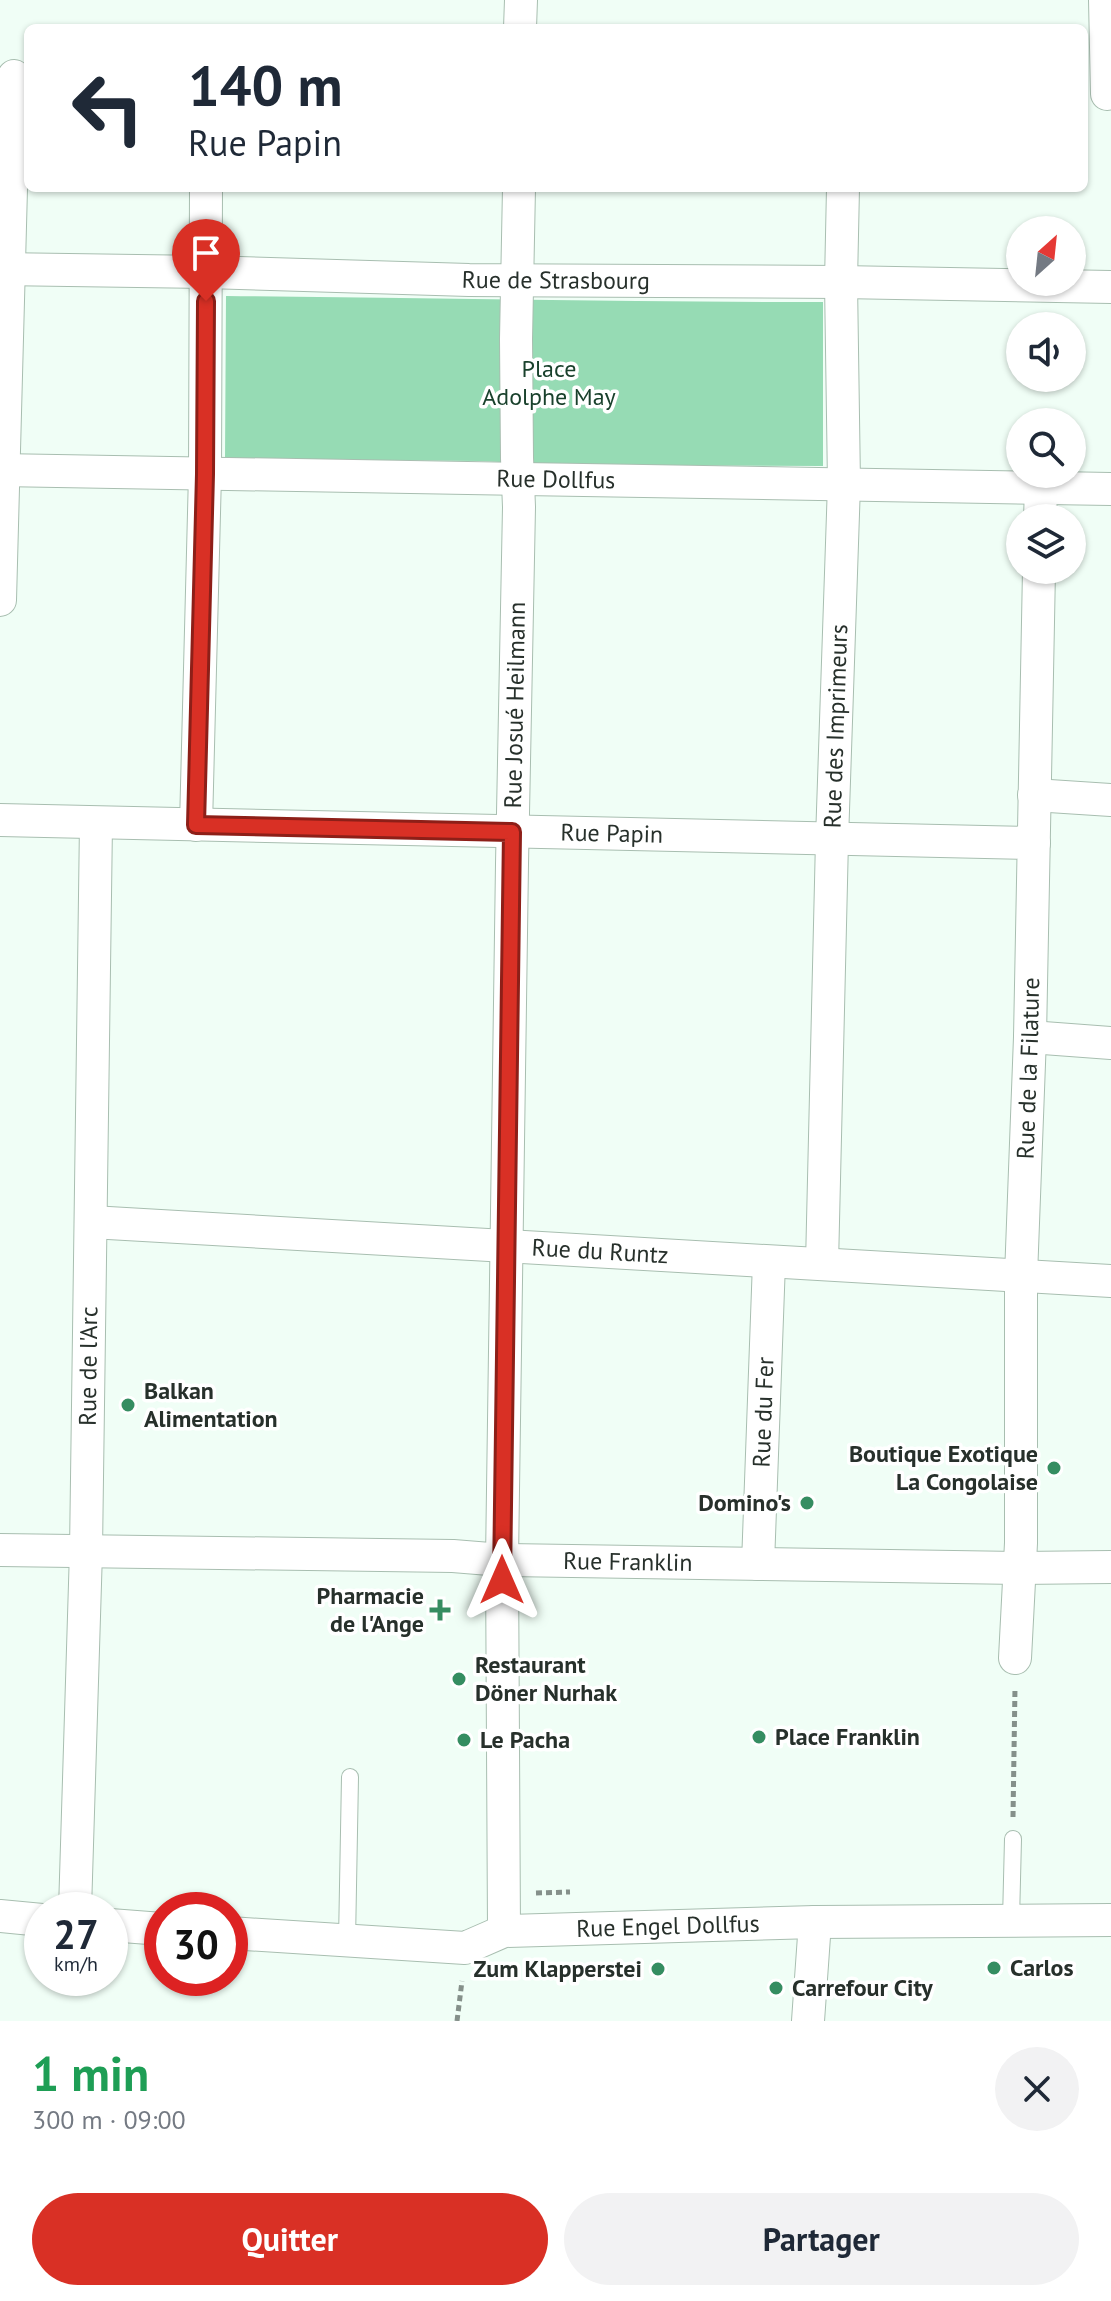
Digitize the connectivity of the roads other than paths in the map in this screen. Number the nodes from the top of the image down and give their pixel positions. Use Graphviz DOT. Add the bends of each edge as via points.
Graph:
graph roads {
  1 [pos="521,0"];
  2 [pos="1105,0"];
  3 [pos="520,24"];
  4 [pos="14,76"];
  5 [pos="1101,94"];
  6 [pos="206,192"];
  7 [pos="519,192"];
  8 [pos="843,192"];
  9 [pos="4,269"];
  10 [pos="206,272"];
  11 [pos="517,279"];
  12 [pos="841,282"];
  13 [pos="1111,287"];
  14 [pos="2,470"];
  15 [pos="205,474"];
  16 [pos="518,481"];
  17 [pos="844,484"];
  18 [pos="1111,489"];
  19 [pos="1040,504"];
  20 [pos="1039,584"];
  21 [pos="0,600"];
  22 [pos="1034,795"];
  23 [pos="1111,800"];
  24 [pos="0,820"];
  25 [pos="96,823"];
  26 [pos="196,825"];
  27 [pos="512,832"];
  28 [pos="832,840"];
  29 [pos="1034,843"];
  30 [pos="1030,1037"];
  31 [pos="1111,1043"];
  32 [pos="91,1222"];
  33 [pos="506,1247"];
  34 [pos="769,1262"];
  35 [pos="822,1264"];
  36 [pos="1021,1276"];
  37 [pos="1111,1281"];
  38 [pos="0,1550"];
  39 [pos="86,1551"];
  40 [pos="502,1560"];
  41 [pos="758,1564"];
  42 [pos="1111,1567"];
  43 [pos="1019,1568"];
  44 [pos="1015,1658"];
  45 [pos="350,1777"];
  46 [pos="1013,1839"];
  47 [pos="76,1892"];
  48 [pos="0,1916"];
  49 [pos="24,1918"];
  50 [pos="1011,1920"];
  51 [pos="1111,1920"];
  52 [pos="815,1922"];
  53 [pos="504,1931"];
  54 [pos="248,1934"];
  55 [pos="347,1941"];
  56 [pos="808,2021"];
  1 -- 3 [label="street"];
  2 -- 5 [label="street"];
  4 -- 9 [label="street"];
  6 -- 10 [label="street"];
  7 -- 11 [label="street, Rue Josué Heilmann"];
  8 -- 12 [label="street, Rue des Imprimeurs"];
  9 -- 10 [label="street, Rue de Strasbourg"];
  9 -- 14 [label="street"];
  10 -- 11 [label="street, Rue de Strasbourg"];
  10 -- 15 [label="street"];
  11 -- 12 [label="street, Rue de Strasbourg"];
  11 -- 16 [label="street, Rue Josué Heilmann"];
  12 -- 13 [label="street, Rue de Strasbourg"];
  12 -- 17 [label="street, Rue des Imprimeurs"];
  14 -- 15 [label="street, Rue Dollfus"];
  14 -- 21 [label="street"];
  15 -- 16 [label="street, Rue Dollfus"];
  15 -- 26 [label="street"];
  16 -- 17 [label="street, Rue Dollfus"];
  16 -- 27 [label="street, Rue Josué Heilmann"];
  17 -- 19 [label="street, Rue Dollfus"];
  17 -- 28 [label="street, Rue des Imprimeurs"];
  18 -- 19 [label="street, Rue Dollfus"];
  20 -- 22 [label="street, Rue de la Filature"];
  22 -- 23 [label="street"];
  22 -- 29 [label="street, Rue de la Filature"];
  24 -- 25 [label="street, Rue Papin"];
  25 -- 26 [label="street, Rue Papin"];
  25 -- 32 [label="street, Rue de l'Arc"];
  26 -- 27 [label="street, Rue Papin"];
  27 -- 28 [label="street, Rue Papin"];
  27 -- 33 [label="street, Rue Josué Heilmann"];
  28 -- 29 [label="street, Rue Papin"];
  28 -- 35 [label="street, Rue des Imprimeurs"];
  29 -- 30 [label="street, Rue de la Filature"];
  30 -- 31 [label="street"];
  30 -- 36 [label="street, Rue de la Filature"];
  32 -- 33 [label="street, Rue du Runtz"];
  32 -- 39 [label="street, Rue de l'Arc"];
  33 -- 34 [label="street, Rue du Runtz"];
  33 -- 40 [label="street, Rue Josué Heilmann"];
  34 -- 35 [label="street, Rue du Runtz"];
  34 -- 41 [label="street, Rue du Fer"];
  35 -- 36 [label="street, Rue du Runtz"];
  36 -- 37 [label="street, Rue du Runtz"];
  36 -- 43 [label="street, Rue de la Filature"];
  38 -- 39 [label="street, Rue Franklin"];
  39 -- 40 [label="street, Rue Franklin"];
  39 -- 47 [label="street, Rue de l'Arc"];
  40 -- 41 [label="street, Rue Franklin"];
  40 -- 53 [label="street"];
  41 -- 43 [label="street, Rue Franklin"];
  42 -- 43 [label="street, Rue Franklin"];
  43 -- 44 [label="street"];
  45 -- 55 [label="lane"];
  46 -- 50 [label="lane"];
  48 -- 49 [label="street"];
  50 -- 51 [label="street, Rue Engel Dollfus"];
  50 -- 52 [label="street, Rue Engel Dollfus"];
  52 -- 53 [label="street, Rue Engel Dollfus"];
  52 -- 56 [label="street"];
  53 -- 55 [label="street, Rue Engel Dollfus" via="465,1948"];
  54 -- 55 [label="street, Rue Engel Dollfus"];
}
